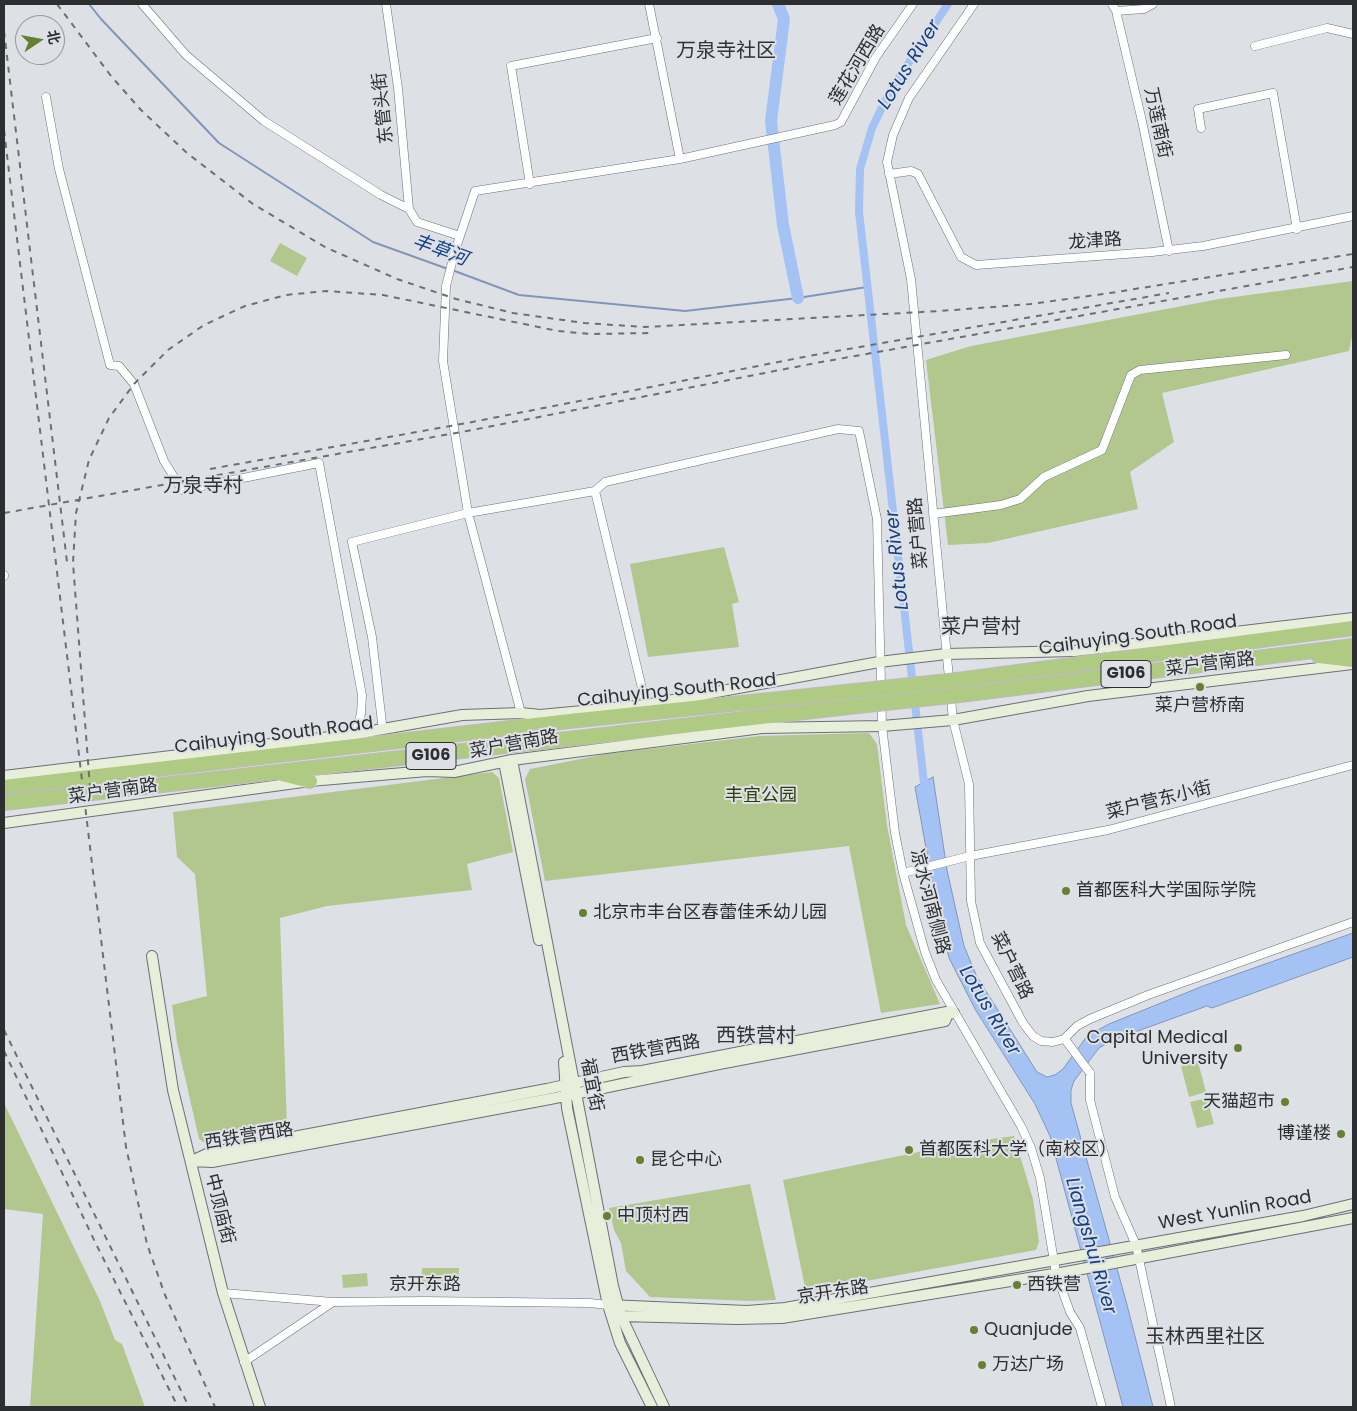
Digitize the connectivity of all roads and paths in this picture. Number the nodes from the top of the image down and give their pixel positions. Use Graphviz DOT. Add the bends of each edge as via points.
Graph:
graph roads {
  1 [pos="142,4"];
  2 [pos="386,4"];
  3 [pos="650,4"];
  4 [pos="913,4"];
  5 [pos="974,4"];
  6 [pos="1112,4"];
  7 [pos="1153,4"];
  8 [pos="1116,11"];
  9 [pos="1353,34"];
  10 [pos="657,38"];
  11 [pos="1255,46"];
  12 [pos="46,97"];
  13 [pos="1201,128"];
  14 [pos="680,159"];
  15 [pos="889,174"];
  16 [pos="530,184"];
  17 [pos="409,209"];
  18 [pos="1353,216"];
  19 [pos="1297,229"];
  20 [pos="460,236"];
  21 [pos="1169,251"];
  22 [pos="1286,355"];
  23 [pos="595,491"];
  24 [pos="468,513"];
  25 [pos="933,514"];
  26 [pos="352,542"];
  27 [pos="335,546"];
  28 [pos="1353,622"];
  29 [pos="1353,646"];
  30 [pos="946,654"];
  31 [pos="1293,654"];
  32 [pos="1353,660"];
  33 [pos="879,662"];
  34 [pos="1353,664"];
  35 [pos="646,705"];
  36 [pos="521,713"];
  37 [pos="540,715"];
  38 [pos="953,720"];
  39 [pos="570,721"];
  40 [pos="382,723"];
  41 [pos="882,726"];
  42 [pos="355,734"];
  43 [pos="508,761"];
  44 [pos="1353,765"];
  45 [pos="272,772"];
  46 [pos="4,776"];
  47 [pos="310,781"];
  48 [pos="4,787"];
  49 [pos="4,803"];
  50 [pos="4,823"];
  51 [pos="970,856"];
  52 [pos="904,873"];
  53 [pos="1353,922"];
  54 [pos="152,956"];
  55 [pos="951,1012"];
  56 [pos="1066,1040"];
  57 [pos="571,1089"];
  58 [pos="191,1161"];
  59 [pos="1353,1204"];
  60 [pos="1353,1218"];
  61 [pos="1136,1245"];
  62 [pos="1122,1248"];
  63 [pos="1140,1258"];
  64 [pos="1058,1260"];
  65 [pos="1126,1261"];
  66 [pos="1061,1272"];
  67 [pos="223,1292"];
  68 [pos="333,1302"];
  69 [pos="613,1305"];
  70 [pos="621,1316"];
  71 [pos="244,1362"];
  72 [pos="260,1407"];
  73 [pos="652,1407"];
  74 [pos="664,1407"];
  75 [pos="1102,1407"];
  76 [pos="1171,1407"];
  1 -- 17 [label="street" via="186,55 264,122"];
  2 -- 17 [label="street, 东管头街" via="398,88"];
  3 -- 10 [label="street"];
  4 -- 14 [label="street, 莲花河西路" via="876,57 841,122"];
  5 -- 15 [label="street, 菜户营路" via="909,98 888,153"];
  6 -- 8 [label="street, 万莲南街"];
  7 -- 8 [label="street" via="1144,9"];
  8 -- 21 [label="street, 万莲南街"];
  9 -- 11 [label="street" via="1327,28"];
  10 -- 14 [label="street"];
  10 -- 16 [label="street" via="511,66"];
  12 -- 27 [label="street" via="59,169 110,365 120,366 134,384 164,461 182,490 319,462"];
  13 -- 19 [label="street" via="1198,109 1272,93"];
  14 -- 16 [label="street, 莲花河西路"];
  15 -- 21 [label="street, 龙津路" via="911,171 918,174 961,257 976,265"];
  15 -- 25 [label="street, 菜户营路" via="911,279"];
  16 -- 20 [label="street, 莲花河西路" via="475,191"];
  17 -- 20 [label="street" via="416,222"];
  18 -- 19 [label="street, 龙津路"];
  19 -- 21 [label="street, 龙津路"];
  20 -- 24 [label="street" via="446,286 443,361"];
  22 -- 25 [label="street" via="1140,370 1131,374 1102,450 1044,477 1020,499 1001,505"];
  23 -- 24 [label="street"];
  23 -- 33 [label="street, 凉水河南侧路" via="605,482 644,473 838,430 859,431 877,519"];
  23 -- 35 [label="street"];
  24 -- 26 [label="street"];
  24 -- 36 [label="street"];
  25 -- 30 [label="street, 菜户营路"];
  26 -- 27 [label="street"];
  26 -- 40 [label="street" via="372,637"];
  27 -- 42 [label="street" via="362,695"];
  28 -- 30 [label="street, 菜户营南路" via="1075,651"];
  28 -- 39 [label="highway, Caihuying South Road / G106, bridge" via="1280,636 957,680"];
  29 -- 31 [label="highway, Caihuying South Road / G106"];
  30 -- 33 [label="street, 菜户营南路"];
  30 -- 38 [label="street, 菜户营路"];
  31 -- 32 [label="highway"];
  31 -- 45 [label="highway, Caihuying South Road / G106, bridge" via="459,753"];
  33 -- 35 [label="street, 菜户营南路"];
  33 -- 41 [label="street, 凉水河南侧路"];
  34 -- 38 [label="street, 菜户营南路" via="1088,696"];
  35 -- 37 [label="street, 菜户营南路"];
  36 -- 37 [label="street, 菜户营南路"];
  36 -- 42 [label="street, 菜户营南路" via="462,715"];
  37 -- 39 [label="highway"];
  38 -- 41 [label="street, 菜户营南路"];
  38 -- 51 [label="street, 菜户营路" via="969,784"];
  39 -- 48 [label="highway, Caihuying South Road / G106"];
  41 -- 43 [label="street, 菜户营南路" via="762,728"];
  41 -- 52 [label="street, 凉水河南侧路" via="895,833"];
  42 -- 46 [label="street, 菜户营南路"];
  43 -- 47 [label="street, 菜户营南路" via="454,772 427,771"];
  43 -- 57 [label="street, 福宜街"];
  44 -- 51 [label="street, 菜户营东小街" via="1108,830"];
  45 -- 47 [label="highway"];
  45 -- 49 [label="highway, Caihuying South Road / G106"];
  47 -- 50 [label="street, 菜户营南路"];
  51 -- 52 [label="street, 菜户营东小街"];
  51 -- 56 [label="street, 菜户营路" via="974,918 980,943 999,981 1033,1036 1040,1041"];
  52 -- 55 [label="street, 凉水河南侧路" via="925,952"];
  53 -- 56 [label="street" via="1148,995 1077,1026"];
  54 -- 58 [label="street, 中顶庙街" via="173,1090"];
  55 -- 57 [label="street, 西铁营西路" via="945,1021"];
  55 -- 64 [label="street, 凉水河南侧路" via="1031,1148"];
  56 -- 61 [label="street, bridge" via="1090,1073 1090,1100 1115,1198"];
  57 -- 58 [label="street, 西铁营西路" via="212,1162"];
  57 -- 69 [label="street, 福宜街" via="569,1118"];
  58 -- 67 [label="street, 中顶庙街"];
  59 -- 61 [label="street, West Yunlin Road" via="1303,1216"];
  60 -- 63 [label="street, West Yunlin Road"];
  61 -- 62 [label="street, West Yunlin Road"];
  61 -- 63 [label="street"];
  62 -- 64 [label="street, 京开东路"];
  63 -- 65 [label="street, West Yunlin Road"];
  63 -- 76 [label="street"];
  64 -- 66 [label="street, 凉水河南侧路"];
  64 -- 69 [label="street, 京开东路" via="765,1310"];
  65 -- 66 [label="street, 京开东路"];
  66 -- 70 [label="street, 京开东路" via="782,1318"];
  66 -- 75 [label="street, 凉水河南侧路" via="1070,1312 1080,1328"];
  67 -- 68 [label="street"];
  67 -- 71 [label="street, 中顶庙街"];
  68 -- 69 [label="street, 京开东路"];
  68 -- 71 [label="street"];
  69 -- 70 [label="street"];
  69 -- 73 [label="street, 福宜街" via="620,1343"];
  70 -- 74 [label="street"];
  71 -- 72 [label="street, 中顶庙街"];
}
